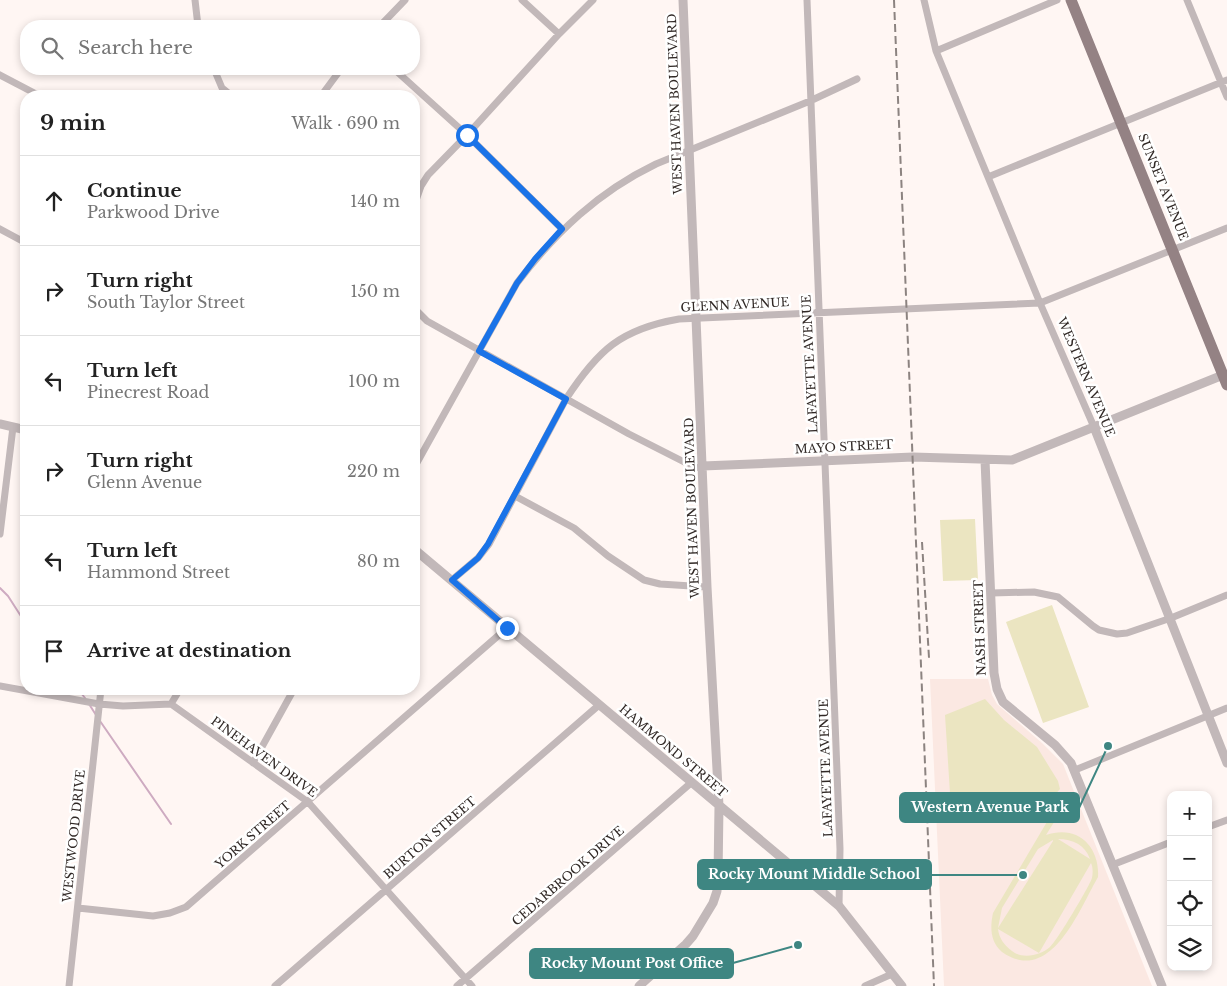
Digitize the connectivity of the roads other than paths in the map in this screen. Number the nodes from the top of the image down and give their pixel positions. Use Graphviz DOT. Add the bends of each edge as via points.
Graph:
graph roads {
  1 [pos="405,0"];
  2 [pos="522,0"];
  3 [pos="593,0"];
  4 [pos="683,0"];
  5 [pos="807,0"];
  6 [pos="924,0"];
  7 [pos="1057,0"];
  8 [pos="1071,0"];
  9 [pos="1187,0"];
  10 [pos="194,1"];
  11 [pos="197,20"];
  12 [pos="386,20"];
  13 [pos="558,34"];
  14 [pos="936,51"];
  15 [pos="0,75"];
  16 [pos="217,75"];
  17 [pos="337,75"];
  18 [pos="401,75"];
  19 [pos="857,79"];
  20 [pos="1224,81"];
  21 [pos="29,90"];
  22 [pos="224,90"];
  23 [pos="325,90"];
  24 [pos="417,90"];
  25 [pos="420,93"];
  26 [pos="1227,98"];
  27 [pos="810,101"];
  28 [pos="1122,122"];
  29 [pos="467,135"];
  30 [pos="690,151"];
  31 [pos="988,177"];
  32 [pos="420,189"];
  33 [pos="1227,228"];
  34 [pos="0,229"];
  35 [pos="562,229"];
  36 [pos="20,240"];
  37 [pos="1173,250"];
  38 [pos="1040,303"];
  39 [pos="819,312"];
  40 [pos="420,314"];
  41 [pos="696,318"];
  42 [pos="479,351"];
  43 [pos="1226,378"];
  44 [pos="566,399"];
  45 [pos="0,424"];
  46 [pos="13,427"];
  47 [pos="1094,427"];
  48 [pos="20,429"];
  49 [pos="420,457"];
  50 [pos="986,460"];
  51 [pos="826,461"];
  52 [pos="703,466"];
  53 [pos="515,496"];
  54 [pos="0,534"];
  55 [pos="420,554"];
  56 [pos="452,580"];
  57 [pos="708,586"];
  58 [pos="991,593"];
  59 [pos="1227,595"];
  60 [pos="1171,618"];
  61 [pos="507,628"];
  62 [pos="0,686"];
  63 [pos="20,690"];
  64 [pos="50,695"];
  65 [pos="100,695"];
  66 [pos="177,695"];
  67 [pos="291,695"];
  68 [pos="99,704"];
  69 [pos="172,704"];
  70 [pos="599,705"];
  71 [pos="1227,708"];
  72 [pos="1208,715"];
  73 [pos="253,763"];
  74 [pos="1227,763"];
  75 [pos="1075,770"];
  76 [pos="692,782"];
  77 [pos="308,802"];
  78 [pos="719,806"];
  79 [pos="1227,820"];
  80 [pos="1212,826"];
  81 [pos="1167,844"];
  82 [pos="1112,865"];
  83 [pos="388,890"];
  84 [pos="839,906"];
  85 [pos="78,908"];
  86 [pos="892,974"];
  87 [pos="466,979"];
  88 [pos="69,986"];
  89 [pos="275,986"];
  90 [pos="457,986"];
  91 [pos="472,986"];
  92 [pos="639,986"];
  93 [pos="865,986"];
  94 [pos="902,986"];
  95 [pos="1162,986"];
  1 -- 12 [label="street"];
  2 -- 13 [label="street"];
  3 -- 13 [label="street"];
  4 -- 30 [label="street, WEST HAVEN BOULEVARD"];
  5 -- 27 [label="street, LAFAYETTE AVENUE"];
  6 -- 14 [label="street, WESTERN AVENUE"];
  7 -- 14 [label="street"];
  8 -- 28 [label="main road, SUNSET AVENUE"];
  9 -- 20 [label="street"];
  10 -- 11 [label="street"];
  13 -- 29 [label="street"];
  14 -- 31 [label="street, WESTERN AVENUE"];
  15 -- 21 [label="street"];
  16 -- 22 [label="street"];
  17 -- 23 [label="street"];
  18 -- 24 [label="street"];
  19 -- 27 [label="street"];
  20 -- 26 [label="street"];
  20 -- 28 [label="street"];
  25 -- 29 [label="street"];
  27 -- 30 [label="street"];
  27 -- 39 [label="street, LAFAYETTE AVENUE"];
  28 -- 31 [label="street"];
  28 -- 37 [label="main road, SUNSET AVENUE"];
  29 -- 32 [label="street" via="428,175"];
  29 -- 35 [label="street"];
  30 -- 35 [label="street" via="634,175"];
  30 -- 41 [label="street, WEST HAVEN BOULEVARD"];
  31 -- 38 [label="street, WESTERN AVENUE"];
  33 -- 37 [label="street, GLENN AVENUE"];
  34 -- 36 [label="street"];
  35 -- 42 [label="street" via="517,283"];
  37 -- 38 [label="street, GLENN AVENUE"];
  37 -- 43 [label="main road, SUNSET AVENUE"];
  38 -- 39 [label="street, GLENN AVENUE"];
  38 -- 47 [label="street, WESTERN AVENUE"];
  39 -- 41 [label="street, GLENN AVENUE"];
  39 -- 51 [label="street, LAFAYETTE AVENUE"];
  40 -- 42 [label="street"];
  41 -- 44 [label="street, GLENN AVENUE" via="651,325 622,337 596,358"];
  41 -- 52 [label="street, WEST HAVEN BOULEVARD"];
  42 -- 44 [label="street"];
  42 -- 49 [label="street"];
  43 -- 47 [label="street, MAYO STREET"];
  44 -- 52 [label="street" via="696,468"];
  44 -- 53 [label="street, GLENN AVENUE"];
  45 -- 46 [label="street"];
  46 -- 48 [label="street"];
  46 -- 54 [label="street"];
  47 -- 50 [label="street, MAYO STREET" via="1012,460"];
  47 -- 60 [label="street, WESTERN AVENUE"];
  50 -- 51 [label="street, MAYO STREET" via="913,457"];
  50 -- 58 [label="street, NASH STREET"];
  51 -- 52 [label="street, MAYO STREET"];
  51 -- 84 [label="street, LAFAYETTE AVENUE" via="840,849"];
  52 -- 57 [label="street, WEST HAVEN BOULEVARD"];
  53 -- 56 [label="street, GLENN AVENUE" via="478,558"];
  53 -- 57 [label="street" via="574,528 644,580"];
  55 -- 56 [label="street, HAMMOND STREET"];
  56 -- 61 [label="street, HAMMOND STREET"];
  57 -- 78 [label="street, WEST HAVEN BOULEVARD"];
  58 -- 60 [label="street" via="1034,592 1058,597 1099,630 1117,634"];
  58 -- 75 [label="street, NASH STREET" via="995,681 999,696 1060,750"];
  59 -- 60 [label="street"];
  60 -- 72 [label="street, WESTERN AVENUE"];
  61 -- 70 [label="street, HAMMOND STREET"];
  61 -- 77 [label="street, YORK STREET"];
  62 -- 63 [label="street"];
  64 -- 68 [label="street"];
  65 -- 68 [label="street, WESTWOOD DRIVE"];
  66 -- 69 [label="street"];
  67 -- 73 [label="street"];
  68 -- 69 [label="street"];
  68 -- 85 [label="street, WESTWOOD DRIVE"];
  69 -- 73 [label="street, PINEHAVEN DRIVE"];
  70 -- 76 [label="street, HAMMOND STREET"];
  70 -- 83 [label="street, BURTON STREET"];
  71 -- 72 [label="street"];
  72 -- 74 [label="street, WESTERN AVENUE"];
  72 -- 75 [label="street"];
  73 -- 77 [label="street, PINEHAVEN DRIVE"];
  75 -- 82 [label="street, NASH STREET"];
  76 -- 78 [label="street, HAMMOND STREET"];
  76 -- 87 [label="street, CEDARBROOK DRIVE"];
  77 -- 83 [label="street, PINEHAVEN DRIVE"];
  77 -- 85 [label="street, YORK STREET" via="186,908 153,916"];
  78 -- 84 [label="street, HAMMOND STREET"];
  78 -- 92 [label="street, WEST HAVEN BOULEVARD" via="718,876 713,903 686,944"];
  79 -- 80 [label="street"];
  81 -- 82 [label="street"];
  82 -- 95 [label="street, NASH STREET"];
  83 -- 87 [label="street, PINEHAVEN DRIVE"];
  83 -- 89 [label="street, BURTON STREET"];
  84 -- 86 [label="street, HAMMOND STREET"];
  85 -- 88 [label="street, WESTWOOD DRIVE"];
  86 -- 93 [label="street"];
  86 -- 94 [label="street, HAMMOND STREET"];
  87 -- 90 [label="street, CEDARBROOK DRIVE"];
  87 -- 91 [label="street, PINEHAVEN DRIVE"];
}
